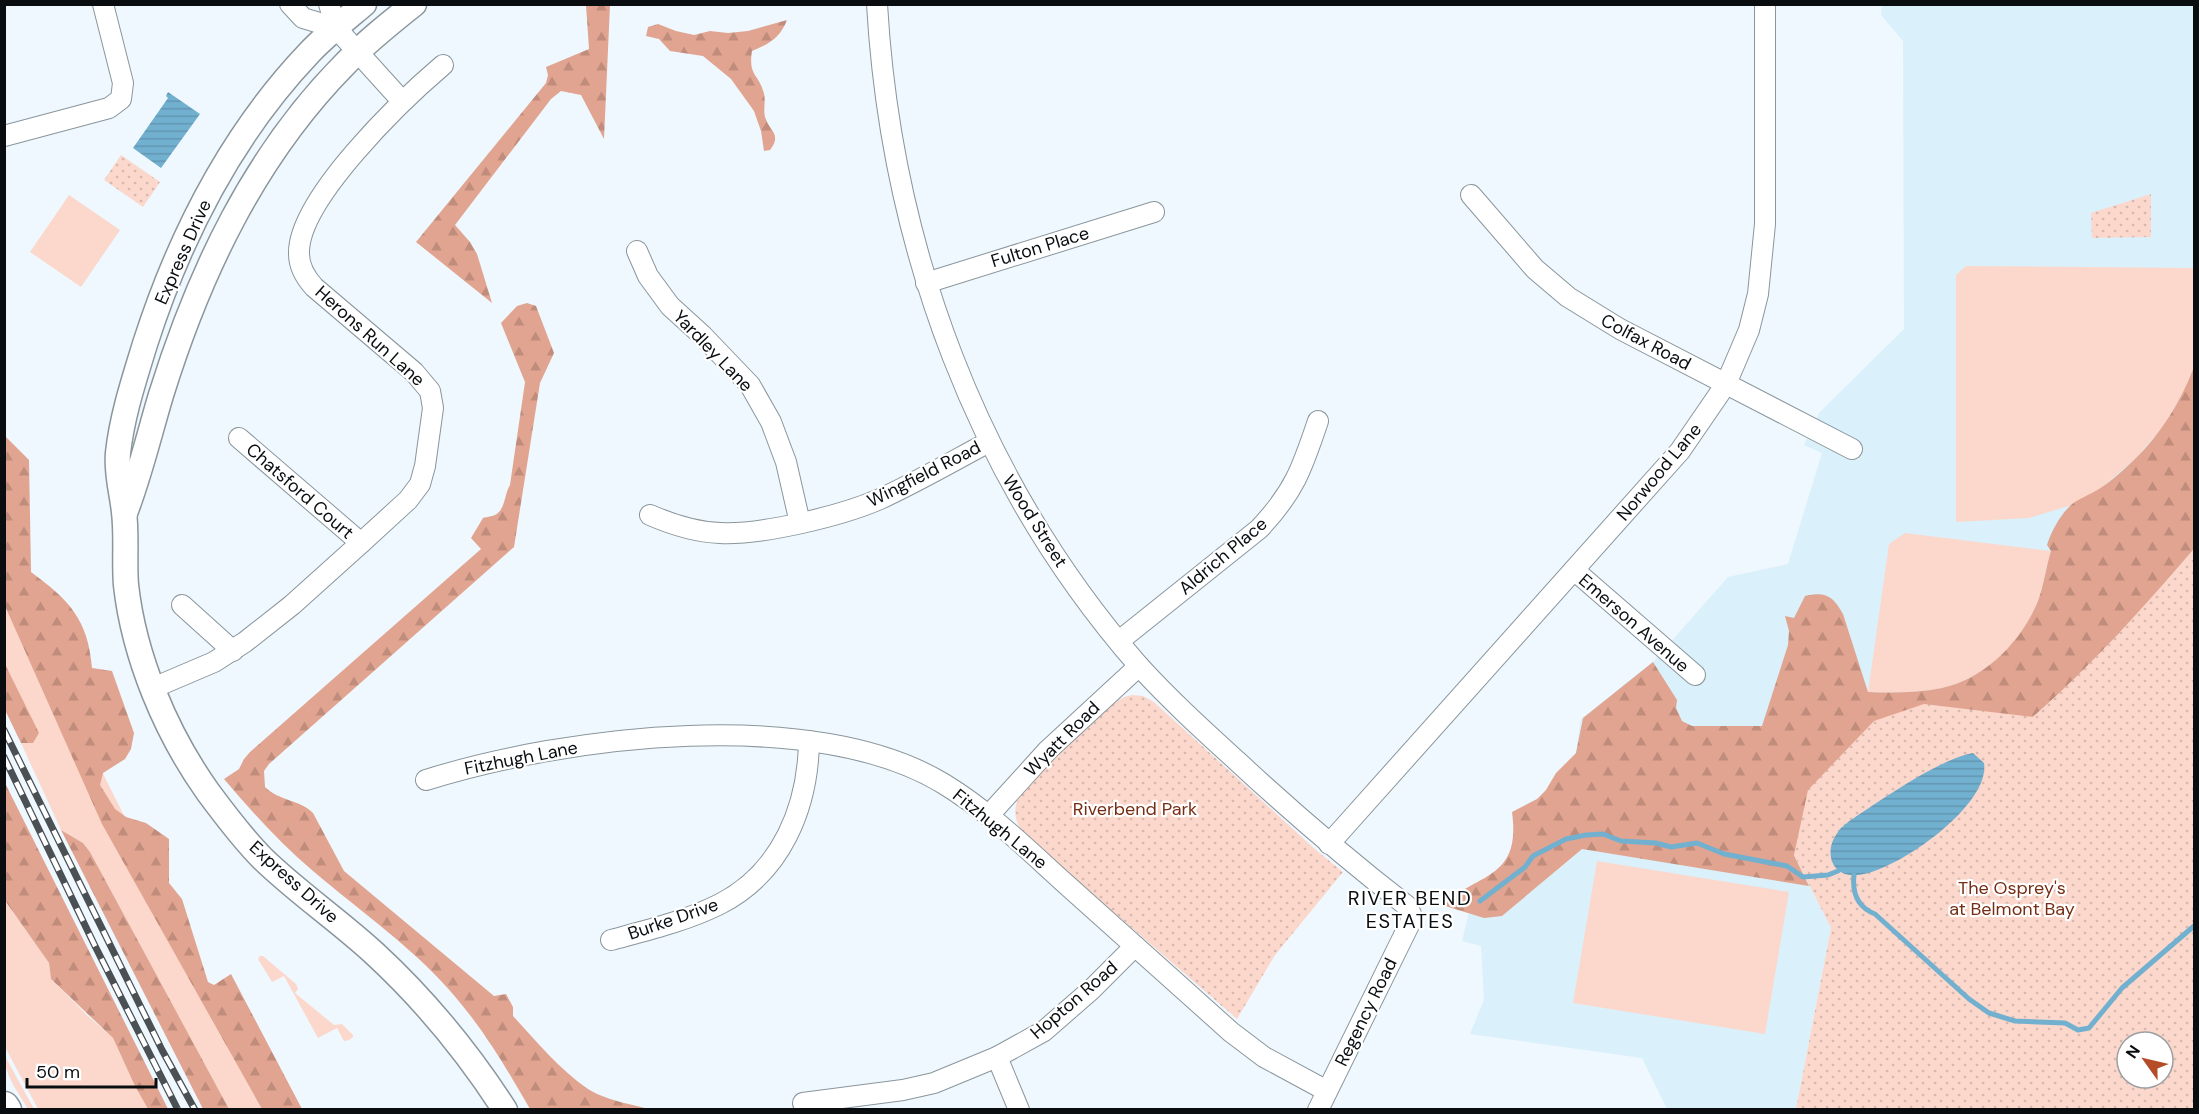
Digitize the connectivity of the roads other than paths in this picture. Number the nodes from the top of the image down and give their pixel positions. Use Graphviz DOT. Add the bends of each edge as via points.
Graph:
graph roads {
  1 [pos="103,4"];
  2 [pos="290,4"];
  3 [pos="330,4"];
  4 [pos="364,4"];
  5 [pos="414,4"];
  6 [pos="877,4"];
  7 [pos="1765,4"];
  8 [pos="336,28"];
  9 [pos="357,52"];
  10 [pos="443,65"];
  11 [pos="402,101"];
  12 [pos="4,136"];
  13 [pos="1471,195"];
  14 [pos="1154,212"];
  15 [pos="637,251"];
  16 [pos="926,283"];
  17 [pos="1726,384"];
  18 [pos="1318,421"];
  19 [pos="239,438"];
  20 [pos="989,441"];
  21 [pos="1852,449"];
  22 [pos="124,515"];
  23 [pos="650,515"];
  24 [pos="800,523"];
  25 [pos="361,543"];
  26 [pos="1574,570"];
  27 [pos="182,605"];
  28 [pos="1119,641"];
  29 [pos="233,651"];
  30 [pos="1139,666"];
  31 [pos="1695,675"];
  32 [pos="153,688"];
  33 [pos="809,741"];
  34 [pos="426,780"];
  35 [pos="989,815"];
  36 [pos="1329,844"];
  37 [pos="1411,914"];
  38 [pos="612,940"];
  39 [pos="1135,946"];
  40 [pos="997,1057"];
  41 [pos="1327,1091"];
  42 [pos="803,1103"];
  43 [pos="505,1110"];
  44 [pos="1019,1110"];
  45 [pos="1318,1110"];
  1 -- 12 [label="street" via="123,83 121,99 109,108"];
  2 -- 8 [label="street" via="303,18"];
  3 -- 8 [label="street"];
  4 -- 8 [label="street, Express Drive"];
  5 -- 9 [label="street, Express Drive"];
  6 -- 16 [label="street, Wood Street" via="894,156"];
  7 -- 17 [label="street, Norwood Lane" via="1764,251 1749,330"];
  8 -- 9 [label="street"];
  8 -- 22 [label="street, Express Drive" via="310,52 245,135 216,180 176,261 132,384 123,422 117,467"];
  9 -- 11 [label="street"];
  9 -- 22 [label="street, Express Drive" via="273,150 236,210 177,350"];
  10 -- 11 [label="street, Herons Run Lane"];
  11 -- 25 [label="street, Herons Run Lane" via="331,183 307,222 299,253 303,272 314,287 414,372 433,401 420,484"];
  13 -- 17 [label="street, Colfax Road" via="1535,269 1568,297"];
  14 -- 16 [label="street, Fulton Place"];
  15 -- 24 [label="street, Yardley Lane" via="648,276 670,306 750,385 771,422 786,462"];
  16 -- 20 [label="street, Wood Street" via="951,357"];
  17 -- 21 [label="street, Colfax Road"];
  17 -- 26 [label="street, Norwood Lane" via="1680,451"];
  18 -- 28 [label="street, Aldrich Place" via="1301,471 1278,509 1259,529"];
  19 -- 25 [label="street, Chatsford Court"];
  20 -- 24 [label="street, Wingfield Road" via="879,499"];
  20 -- 28 [label="street, Wood Street" via="1051,550"];
  22 -- 32 [label="street, Express Drive" via="129,602"];
  23 -- 24 [label="street, Wingfield Road" via="674,525 720,533"];
  25 -- 29 [label="street, Herons Run Lane"];
  26 -- 31 [label="street, Emerson Avenue"];
  26 -- 36 [label="street, Norwood Lane"];
  27 -- 29 [label="street"];
  28 -- 30 [label="street, Wood Street"];
  29 -- 32 [label="street, Herons Run Lane"];
  30 -- 35 [label="street, Wyatt Road" via="1048,750"];
  30 -- 36 [label="street, Wood Street" via="1193,721"];
  32 -- 43 [label="street, Express Drive" via="188,760 239,832 263,859 410,987 446,1027"];
  33 -- 34 [label="street, Fitzhugh Lane" via="703,737 627,741 514,757"];
  33 -- 35 [label="street, Fitzhugh Lane" via="850,747 899,762 943,784"];
  33 -- 38 [label="street, Burke Drive" via="805,791 796,819 783,846 759,876 706,910"];
  35 -- 39 [label="street, Fitzhugh Lane"];
  36 -- 37 [label="street, Wood Street" via="1407,906"];
  37 -- 41 [label="street, Regency Road"];
  39 -- 40 [label="street, Hopton Road" via="1044,1030"];
  39 -- 41 [label="street, Fitzhugh Lane" via="1246,1044"];
  40 -- 42 [label="street, Hopton Road" via="934,1083"];
  40 -- 44 [label="street"];
  41 -- 45 [label="street, Regency Road"];
}
